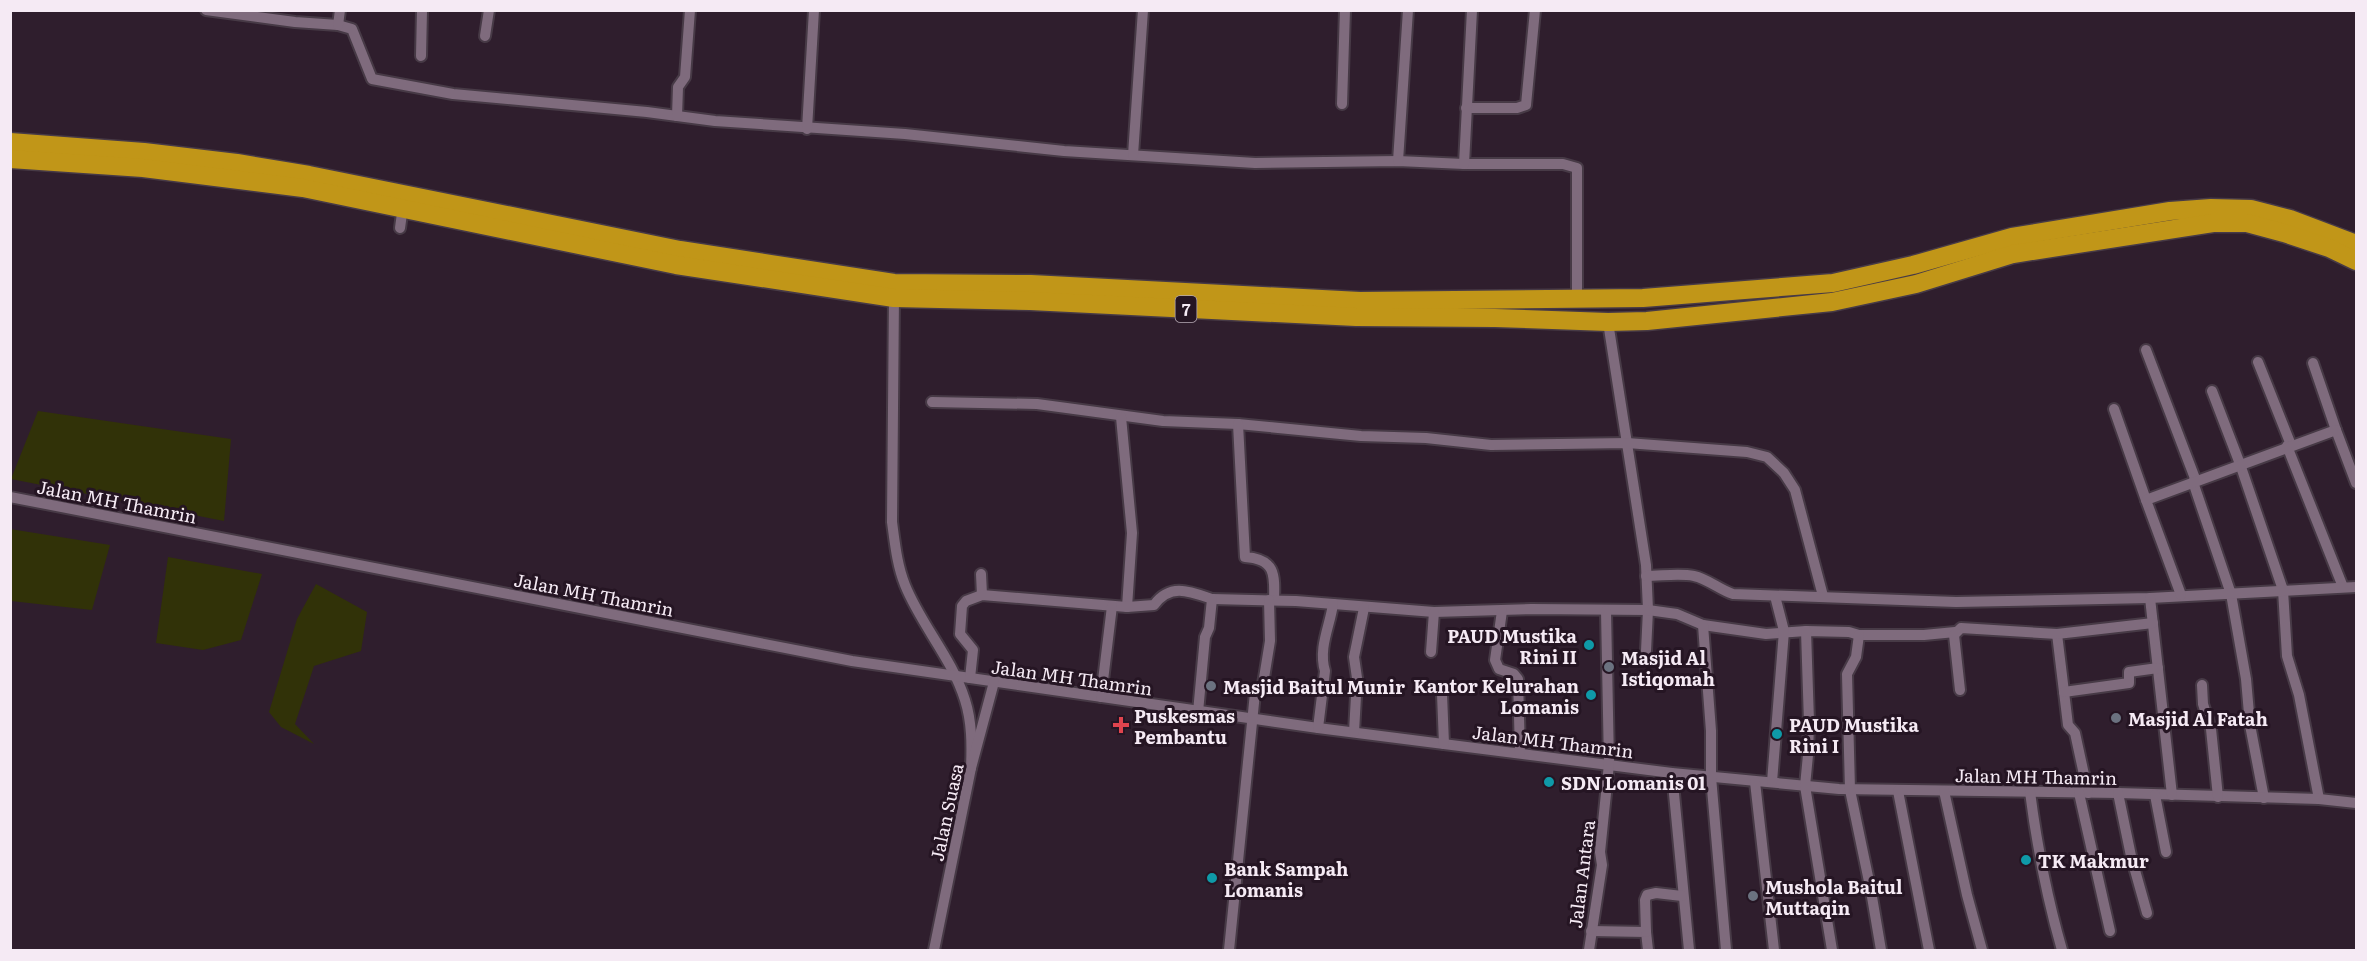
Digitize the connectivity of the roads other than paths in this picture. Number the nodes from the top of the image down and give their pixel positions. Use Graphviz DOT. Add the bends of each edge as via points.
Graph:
graph roads {
  1 [pos="206,10"];
  2 [pos="340,10"];
  3 [pos="422,10"];
  4 [pos="489,10"];
  5 [pos="690,10"];
  6 [pos="814,10"];
  7 [pos="1143,10"];
  8 [pos="1345,10"];
  9 [pos="1407,10"];
  10 [pos="1472,10"];
  11 [pos="1535,10"];
  12 [pos="338,25"];
  13 [pos="485,36"];
  14 [pos="421,56"];
  15 [pos="1342,104"];
  16 [pos="1466,108"];
  17 [pos="677,116"];
  18 [pos="807,129"];
  19 [pos="10,142"];
  20 [pos="1132,154"];
  21 [pos="10,159"];
  22 [pos="1398,161"];
  23 [pos="1464,164"];
  24 [pos="404,201"];
  25 [pos="400,228"];
  26 [pos="2356,244"];
  27 [pos="2356,261"];
  28 [pos="894,290"];
  29 [pos="1753,291"];
  30 [pos="1643,298"];
  31 [pos="1577,300"];
  32 [pos="1205,301"];
  33 [pos="1538,301"];
  34 [pos="1754,309"];
  35 [pos="1539,320"];
  36 [pos="1647,321"];
  37 [pos="1608,322"];
  38 [pos="2146,350"];
  39 [pos="2258,362"];
  40 [pos="2313,363"];
  41 [pos="2212,391"];
  42 [pos="932,402"];
  43 [pos="2114,409"];
  44 [pos="1121,417"];
  45 [pos="1238,424"];
  46 [pos="2336,430"];
  47 [pos="1627,443"];
  48 [pos="2289,446"];
  49 [pos="2240,464"];
  50 [pos="2195,481"];
  51 [pos="2356,483"];
  52 [pos="10,496"];
  53 [pos="2146,500"];
  54 [pos="981,574"];
  55 [pos="1646,576"];
  56 [pos="2343,587"];
  57 [pos="2356,587"];
  58 [pos="2283,590"];
  59 [pos="2231,594"];
  60 [pos="982,595"];
  61 [pos="2181,595"];
  62 [pos="1775,596"];
  63 [pos="1823,596"];
  64 [pos="2150,598"];
  65 [pos="1212,599"];
  66 [pos="1271,600"];
  67 [pos="1334,604"];
  68 [pos="1112,606"];
  69 [pos="1127,607"];
  70 [pos="1364,608"];
  71 [pos="1648,610"];
  72 [pos="1502,611"];
  73 [pos="1606,611"];
  74 [pos="1434,612"];
  75 [pos="2154,623"];
  76 [pos="1703,625"];
  77 [pos="1784,631"];
  78 [pos="1806,631"];
  79 [pos="1954,632"];
  80 [pos="2057,634"];
  81 [pos="1859,635"];
  82 [pos="1646,651"];
  83 [pos="1431,652"];
  84 [pos="2158,668"];
  85 [pos="956,676"];
  86 [pos="970,678"];
  87 [pos="994,682"];
  88 [pos="2202,686"];
  89 [pos="1960,690"];
  90 [pos="2064,692"];
  91 [pos="1442,694"];
  92 [pos="1101,697"];
  93 [pos="1198,712"];
  94 [pos="1254,720"];
  95 [pos="1318,728"];
  96 [pos="1354,732"];
  97 [pos="1444,744"];
  98 [pos="1520,753"];
  99 [pos="1609,764"];
  100 [pos="971,768"];
  101 [pos="1672,773"];
  102 [pos="1711,777"];
  103 [pos="1755,782"];
  104 [pos="1772,782"];
  105 [pos="1805,786"];
  106 [pos="1850,790"];
  107 [pos="1898,791"];
  108 [pos="1944,792"];
  109 [pos="2030,792"];
  110 [pos="2083,793"];
  111 [pos="2118,794"];
  112 [pos="2155,795"];
  113 [pos="2172,795"];
  114 [pos="2218,796"];
  115 [pos="2264,798"];
  116 [pos="2319,799"];
  117 [pos="2356,803"];
  118 [pos="2166,852"];
  119 [pos="1682,896"];
  120 [pos="2147,913"];
  121 [pos="1591,931"];
  122 [pos="2110,931"];
  123 [pos="1646,932"];
  124 [pos="934,951"];
  125 [pos="1229,951"];
  126 [pos="1589,951"];
  127 [pos="1648,951"];
  128 [pos="1689,951"];
  129 [pos="1726,951"];
  130 [pos="1774,951"];
  131 [pos="1832,951"];
  132 [pos="1881,951"];
  133 [pos="1929,951"];
  134 [pos="1982,951"];
  135 [pos="2062,951"];
  1 -- 12 [label="street"];
  2 -- 12 [label="street"];
  3 -- 14 [label="street"];
  4 -- 13 [label="street"];
  5 -- 17 [label="street" via="685,77 678,87"];
  6 -- 18 [label="street"];
  7 -- 20 [label="street"];
  8 -- 15 [label="street"];
  9 -- 22 [label="street"];
  10 -- 16 [label="street"];
  11 -- 16 [label="street" via="1526,105"];
  12 -- 17 [label="street" via="352,29 372,79 453,94"];
  16 -- 23 [label="street"];
  17 -- 18 [label="street"];
  18 -- 20 [label="street"];
  19 -- 24 [label="highway, 7" via="237,162"];
  20 -- 22 [label="street" via="1255,163"];
  21 -- 24 [label="highway, 7" via="143,168"];
  22 -- 23 [label="street"];
  23 -- 31 [label="street" via="1563,164 1577,168"];
  24 -- 25 [label="street"];
  24 -- 28 [label="highway, 7"];
  26 -- 29 [label="highway, 7" via="2251,208 2170,211 2012,237 1833,284"];
  27 -- 34 [label="highway, 7" via="2284,232 2247,223 2213,223 2013,254 1916,284 1832,302"];
  28 -- 32 [label="highway, 7" via="1031,284"];
  28 -- 85 [label="street" via="892,522 896,550 906,587"];
  29 -- 30 [label="highway, 7"];
  29 -- 34 [label="highway"];
  30 -- 31 [label="highway, 7"];
  30 -- 36 [label="highway"];
  31 -- 33 [label="highway, 7"];
  32 -- 33 [label="highway, 7"];
  32 -- 35 [label="highway, 7" via="1356,317"];
  33 -- 35 [label="highway"];
  34 -- 36 [label="highway, 7"];
  35 -- 37 [label="highway, 7"];
  36 -- 37 [label="highway, 7"];
  37 -- 47 [label="street"];
  38 -- 50 [label="street"];
  39 -- 48 [label="street"];
  40 -- 46 [label="street"];
  41 -- 49 [label="street"];
  42 -- 44 [label="street" via="1037,404"];
  43 -- 53 [label="street"];
  44 -- 45 [label="street"];
  44 -- 69 [label="street" via="1132,533"];
  45 -- 47 [label="street" via="1491,445"];
  45 -- 66 [label="street" via="1245,557 1264,561 1271,569"];
  46 -- 48 [label="street"];
  46 -- 51 [label="street"];
  47 -- 55 [label="street"];
  47 -- 63 [label="street" via="1739,451 1767,457 1784,473 1797,494"];
  48 -- 49 [label="street"];
  48 -- 56 [label="street"];
  49 -- 50 [label="street"];
  49 -- 58 [label="street"];
  50 -- 53 [label="street"];
  50 -- 59 [label="street"];
  52 -- 85 [label="street, Jalan MH Thamrin" via="852,661"];
  53 -- 61 [label="street"];
  54 -- 60 [label="street"];
  55 -- 62 [label="street" via="1696,576 1733,594"];
  55 -- 71 [label="street"];
  56 -- 57 [label="street"];
  56 -- 58 [label="street"];
  58 -- 59 [label="street"];
  58 -- 116 [label="street" via="2287,656 2299,695"];
  59 -- 61 [label="street"];
  59 -- 115 [label="street"];
  60 -- 68 [label="street"];
  60 -- 86 [label="street" via="962,606 960,634 973,653"];
  61 -- 64 [label="street"];
  62 -- 63 [label="street"];
  62 -- 77 [label="street"];
  63 -- 64 [label="street" via="1956,602"];
  64 -- 75 [label="street"];
  65 -- 66 [label="street"];
  65 -- 69 [label="street" via="1172,590 1160,596 1154,605"];
  65 -- 93 [label="street" via="1209,628 1204,637"];
  66 -- 67 [label="street"];
  66 -- 94 [label="street" via="1270,641 1263,684 1255,693"];
  67 -- 70 [label="street"];
  67 -- 95 [label="street" via="1325,634"];
  68 -- 69 [label="street"];
  68 -- 92 [label="street"];
  70 -- 74 [label="street"];
  70 -- 96 [label="street" via="1354,657"];
  71 -- 73 [label="street"];
  71 -- 76 [label="street" via="1677,614"];
  71 -- 82 [label="street"];
  72 -- 73 [label="street"];
  72 -- 74 [label="street"];
  72 -- 98 [label="street" via="1495,660 1499,669 1515,674 1518,679"];
  73 -- 99 [label="street, Jalan Antara"];
  74 -- 83 [label="street"];
  75 -- 80 [label="street"];
  75 -- 84 [label="street"];
  76 -- 77 [label="street" via="1766,634"];
  76 -- 102 [label="street" via="1712,731"];
  77 -- 78 [label="street"];
  77 -- 104 [label="street"];
  78 -- 81 [label="street"];
  78 -- 105 [label="street" via="1809,722"];
  79 -- 80 [label="street" via="1968,628"];
  79 -- 81 [label="street"];
  79 -- 89 [label="street"];
  80 -- 90 [label="street"];
  81 -- 106 [label="street" via="1856,657 1847,674"];
  84 -- 90 [label="street" via="2129,672 2129,683"];
  84 -- 113 [label="street"];
  85 -- 86 [label="street, Jalan MH Thamrin"];
  85 -- 100 [label="street" via="970,722"];
  86 -- 87 [label="street, Jalan MH Thamrin"];
  87 -- 92 [label="street, Jalan MH Thamrin"];
  87 -- 100 [label="street, Jalan Suasa"];
  88 -- 114 [label="street"];
  90 -- 110 [label="street" via="2068,725 2075,733"];
  91 -- 97 [label="street"];
  92 -- 93 [label="street, Jalan MH Thamrin"];
  93 -- 94 [label="street, Jalan MH Thamrin"];
  94 -- 95 [label="street, Jalan MH Thamrin"];
  94 -- 125 [label="street"];
  95 -- 96 [label="street, Jalan MH Thamrin"];
  96 -- 97 [label="street, Jalan MH Thamrin"];
  97 -- 98 [label="street, Jalan MH Thamrin"];
  98 -- 99 [label="street, Jalan MH Thamrin"];
  99 -- 101 [label="street, Jalan MH Thamrin"];
  99 -- 121 [label="street, Jalan Antara" via="1602,865"];
  100 -- 124 [label="street, Jalan Suasa"];
  101 -- 102 [label="street, Jalan MH Thamrin"];
  101 -- 119 [label="street"];
  102 -- 103 [label="street, Jalan MH Thamrin"];
  102 -- 129 [label="street"];
  103 -- 104 [label="street, Jalan MH Thamrin"];
  103 -- 130 [label="street"];
  104 -- 105 [label="street, Jalan MH Thamrin"];
  105 -- 106 [label="street, Jalan MH Thamrin"];
  105 -- 131 [label="street"];
  106 -- 107 [label="street, Jalan MH Thamrin"];
  106 -- 132 [label="street"];
  107 -- 108 [label="street, Jalan MH Thamrin"];
  107 -- 133 [label="street"];
  108 -- 109 [label="street, Jalan MH Thamrin"];
  108 -- 134 [label="street"];
  109 -- 110 [label="street, Jalan MH Thamrin"];
  109 -- 135 [label="street" via="2038,854"];
  110 -- 111 [label="street, Jalan MH Thamrin"];
  110 -- 122 [label="street"];
  111 -- 112 [label="street, Jalan MH Thamrin"];
  111 -- 120 [label="street"];
  112 -- 113 [label="street, Jalan MH Thamrin"];
  112 -- 118 [label="street"];
  113 -- 114 [label="street, Jalan MH Thamrin"];
  114 -- 115 [label="street, Jalan MH Thamrin"];
  115 -- 116 [label="street, Jalan MH Thamrin"];
  116 -- 117 [label="street, Jalan MH Thamrin"];
  119 -- 123 [label="street" via="1647,895"];
  119 -- 128 [label="street"];
  121 -- 123 [label="street"];
  121 -- 126 [label="street, Jalan Antara"];
  123 -- 127 [label="street"];
}
